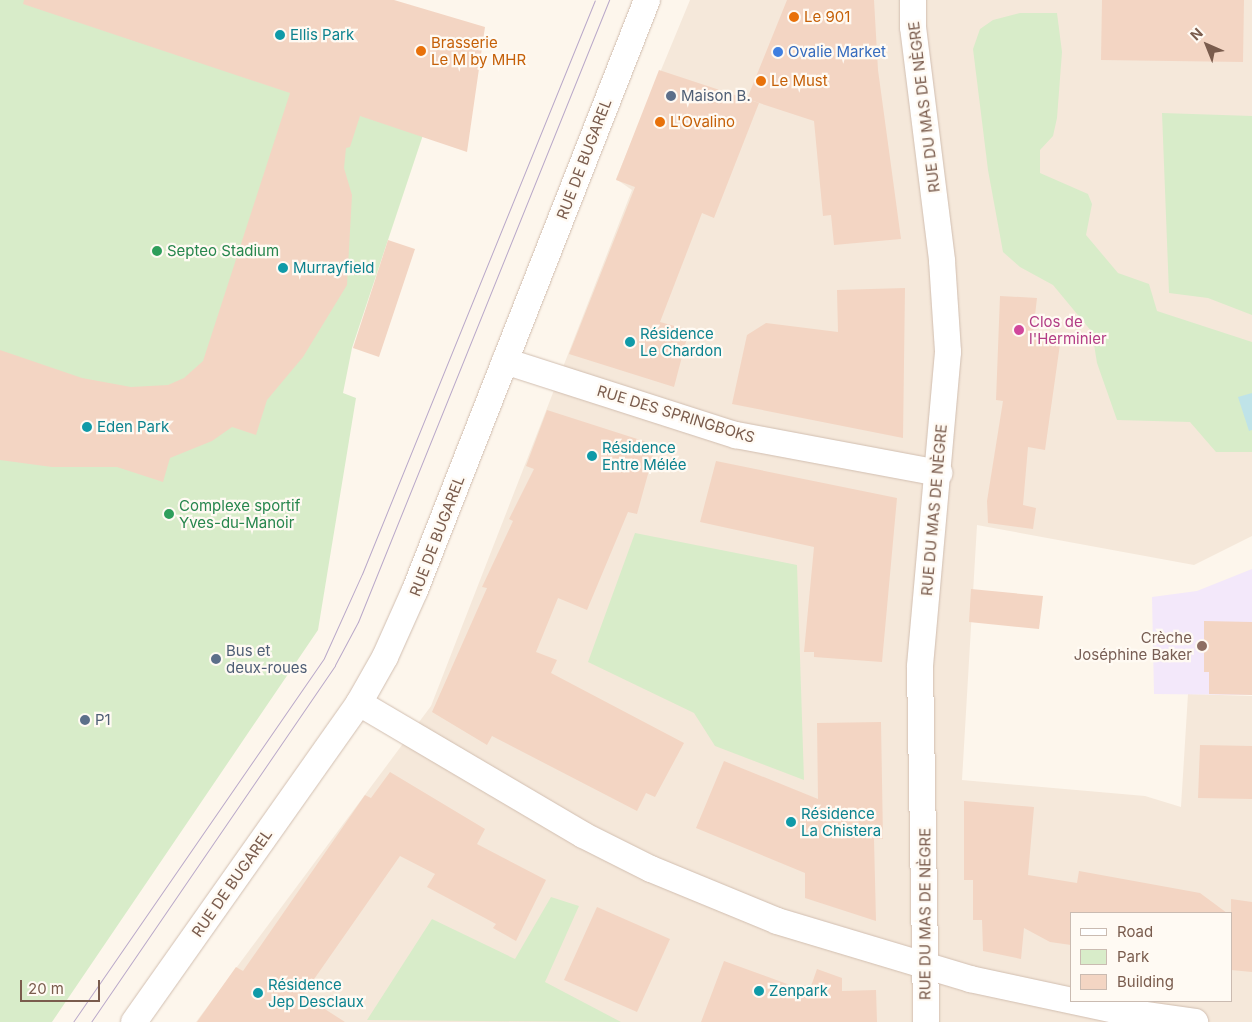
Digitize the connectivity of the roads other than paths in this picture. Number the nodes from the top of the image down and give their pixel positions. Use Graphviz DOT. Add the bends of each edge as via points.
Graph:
graph roads {
  1 [pos="648,0"];
  2 [pos="913,0"];
  3 [pos="505,362"];
  4 [pos="939,473"];
  5 [pos="359,703"];
  6 [pos="928,968"];
  7 [pos="1070,1002"];
  8 [pos="1071,1002"];
  9 [pos="144,1018"];
  10 [pos="926,1022"];
  11 [pos="1195,1022"];
  1 -- 3 [label="street, RUE DE BUGAREL"];
  2 -- 4 [label="street, RUE DU MAS DE NÈGRE" via="913,27 942,261 948,352"];
  3 -- 4 [label="street, RUE DES SPRINGBOKS" via="736,435"];
  3 -- 5 [label="street, RUE DE BUGAREL" via="402,623"];
  4 -- 6 [label="street, RUE DU MAS DE NÈGRE" via="920,666"];
  5 -- 6 [label="street" via="520,801 651,869 776,921"];
  5 -- 9 [label="street, RUE DE BUGAREL"];
  6 -- 7 [label="street"];
  6 -- 10 [label="street, RUE DU MAS DE NÈGRE"];
  8 -- 11 [label="street"];
}
